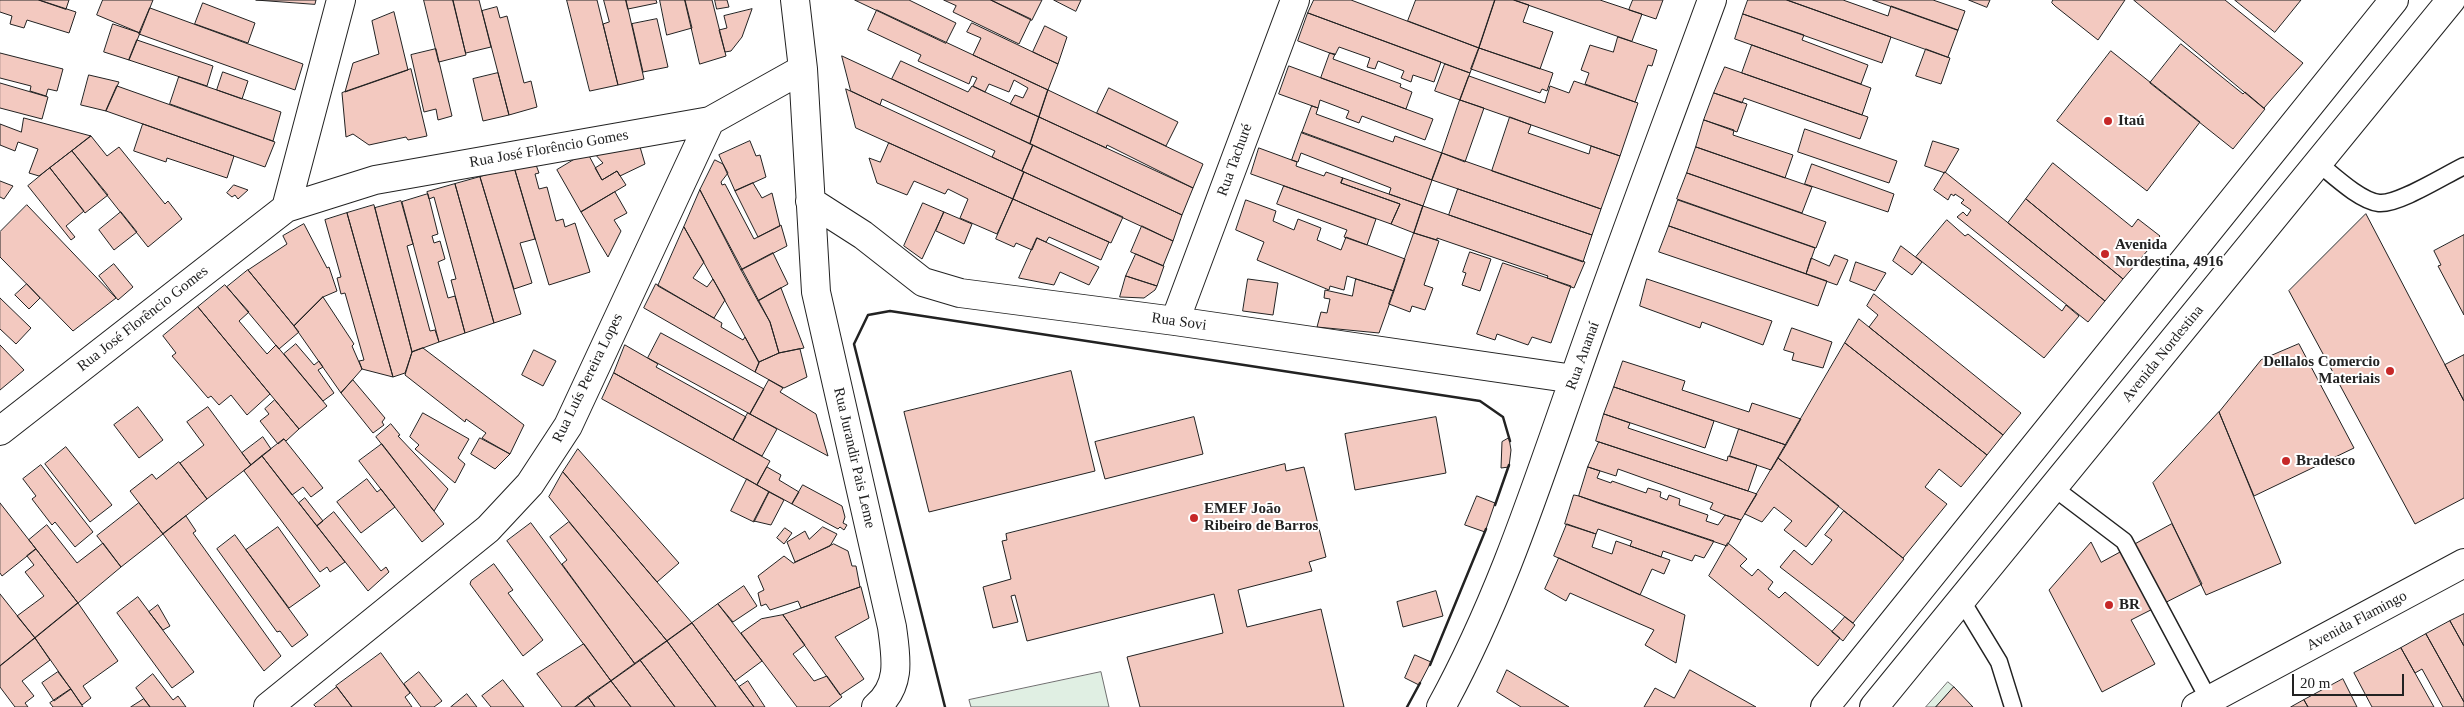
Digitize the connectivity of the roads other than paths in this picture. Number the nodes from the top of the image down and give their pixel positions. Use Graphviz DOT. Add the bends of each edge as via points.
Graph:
graph roads {
  1 [pos="341,0"];
  2 [pos="1295,0"];
  3 [pos="1712,0"];
  4 [pos="2394,0"];
  5 [pos="2451,0"];
  6 [pos="798,3"];
  7 [pos="804,69"];
  8 [pos="710,121"];
  9 [pos="2318,163"];
  10 [pos="2464,166"];
  11 [pos="810,202"];
  12 [pos="286,208"];
  13 [pos="1175,321"];
  14 [pos="1574,379"];
  15 [pos="0,431"];
  16 [pos="2054,488"];
  17 [pos="2464,563"];
  18 [pos="1962,600"];
  19 [pos="2203,703"];
  20 [pos="268,707"];
  21 [pos="876,707"];
  22 [pos="1441,707"];
  23 [pos="1825,707"];
  24 [pos="1874,707"];
  25 [pos="2013,707"];
  1 -- 12 [label="street"];
  2 -- 13 [label="street, Rua Tachuré"];
  3 -- 14 [label="street, Rua Ananaí"];
  4 -- 23 [label="street"];
  5 -- 9 [label="street, Avenida Nordestina"];
  6 -- 7 [label="street, Rua Jurandir Pais Leme"];
  7 -- 8 [label="street, Rua José Florêncio Gomes"];
  7 -- 11 [label="street, Rua Jurandir Pais Leme"];
  8 -- 12 [label="street, Rua José Florêncio Gomes" via="374,180"];
  8 -- 20 [label="street, Rua Luís Pereira Lopes" via="568,426 530,484 488,529"];
  9 -- 10 [label="lane" via="2363,197 2378,203 2392,202"];
  9 -- 16 [label="street, Avenida Nordestina"];
  11 -- 13 [label="street, Rua Sovi" via="863,234 923,282 960,293"];
  11 -- 21 [label="street, Rua Jurandir Pais Leme" via="816,292 892,627 897,667 888,693"];
  12 -- 15 [label="street, Rua José Florêncio Gomes"];
  13 -- 14 [label="street, Rua Sovi"];
  14 -- 22 [label="street, Rua Ananaí" via="1523,527 1470,654"];
  16 -- 18 [label="street, Avenida Nordestina"];
  16 -- 19 [label="lane" via="2124,542"];
  17 -- 19 [label="street, Avenida Flamingo"];
  18 -- 24 [label="street, Avenida Nordestina"];
  18 -- 25 [label="lane" via="1999,662"];
}
